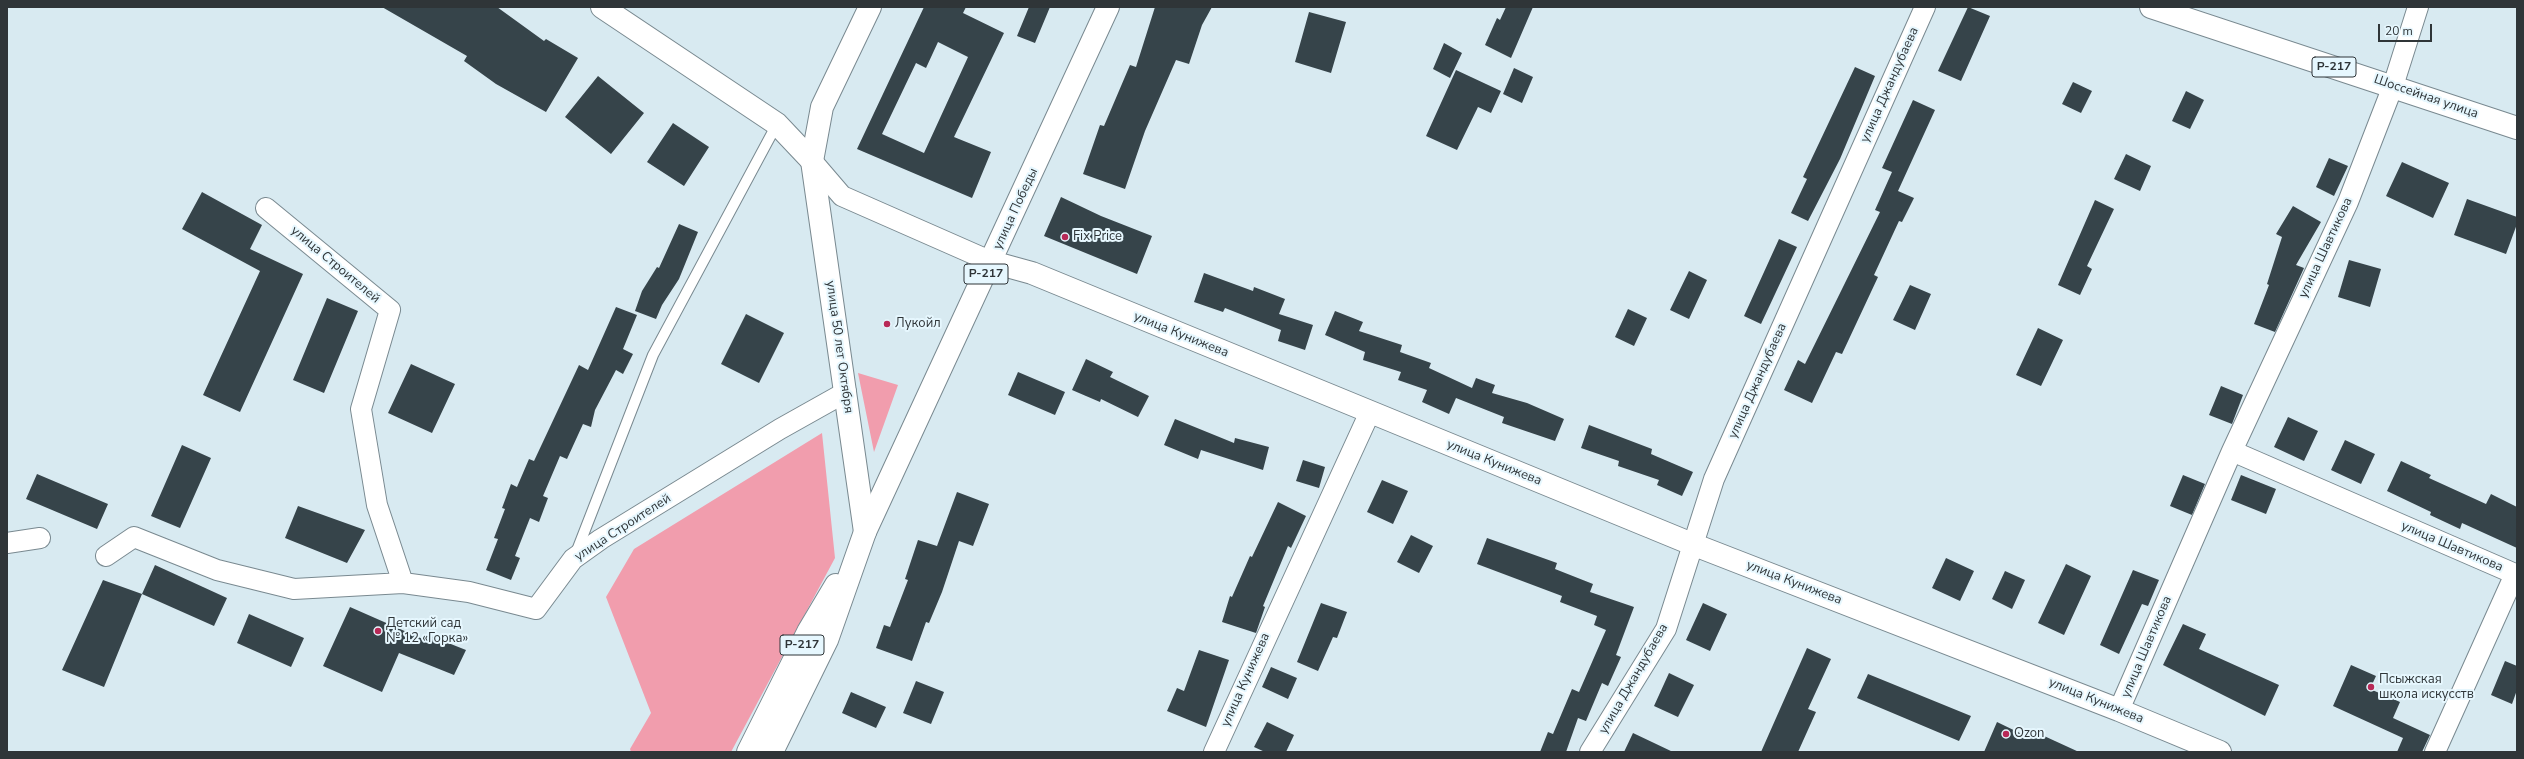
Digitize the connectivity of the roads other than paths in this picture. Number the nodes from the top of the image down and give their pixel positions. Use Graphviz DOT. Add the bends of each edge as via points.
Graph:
graph roads {
  1 [pos="870,7"];
  2 [pos="1108,7"];
  3 [pos="1925,7"];
  4 [pos="2152,7"];
  5 [pos="2418,7"];
  6 [pos="604,8"];
  7 [pos="2393,86"];
  8 [pos="777,124"];
  9 [pos="2517,128"];
  10 [pos="812,161"];
  11 [pos="266,208"];
  12 [pos="992,262"];
  13 [pos="846,392"];
  14 [pos="1370,412"];
  15 [pos="2232,451"];
  16 [pos="863,536"];
  17 [pos="40,538"];
  18 [pos="7,543"];
  19 [pos="1692,544"];
  20 [pos="106,556"];
  21 [pos="573,559"];
  22 [pos="403,583"];
  23 [pos="2119,710"];
  24 [pos="748,752"];
  25 [pos="772,752"];
  26 [pos="1214,752"];
  27 [pos="1590,752"];
  28 [pos="2220,752"];
  29 [pos="2435,752"];
  1 -- 10 [label="main road, улица 50 лет Октября" via="822,107"];
  2 -- 12 [label="main road, улица Победы / Р-217"];
  3 -- 19 [label="street, улица Джандубаева" via="1714,479"];
  4 -- 7 [label="main road, Шоссейная улица / Р-217"];
  5 -- 7 [label="street, улица Шавтикова"];
  6 -- 8 [label="main road"];
  7 -- 9 [label="main road, Шоссейная улица / Р-217"];
  7 -- 15 [label="street, улица Шавтикова" via="2348,202"];
  8 -- 10 [label="main road"];
  8 -- 21 [label="lane" via="653,355"];
  10 -- 12 [label="street" via="842,196"];
  10 -- 13 [label="main road, улица 50 лет Октября"];
  11 -- 22 [label="street, улица Строителей" via="390,310 361,409 377,505"];
  12 -- 14 [label="main road, улица Кунижева" via="1032,273"];
  12 -- 16 [label="main road, улица Победы / Р-217"];
  13 -- 16 [label="main road, улица 50 лет Октября"];
  13 -- 21 [label="street, улица Строителей" via="780,429 601,539"];
  14 -- 19 [label="main road, улица Кунижева"];
  14 -- 26 [label="street, улица Кунижева"];
  15 -- 23 [label="street, улица Шавтикова"];
  15 -- 29 [label="street, улица Шавтикова" via="2515,574"];
  16 -- 24 [label="main road, улица Победы / Р-217" via="808,632"];
  16 -- 25 [label="main road, улица Победы / Р-217" via="827,640"];
  17 -- 18 [label="street"];
  19 -- 23 [label="main road, улица Кунижева"];
  19 -- 27 [label="street, улица Джандубаева" via="1666,629"];
  20 -- 22 [label="street, улица Строителей" via="134,537 217,570 294,589"];
  21 -- 22 [label="street, улица Строителей" via="536,609 469,592"];
  23 -- 28 [label="main road, улица Кунижева"];
}
